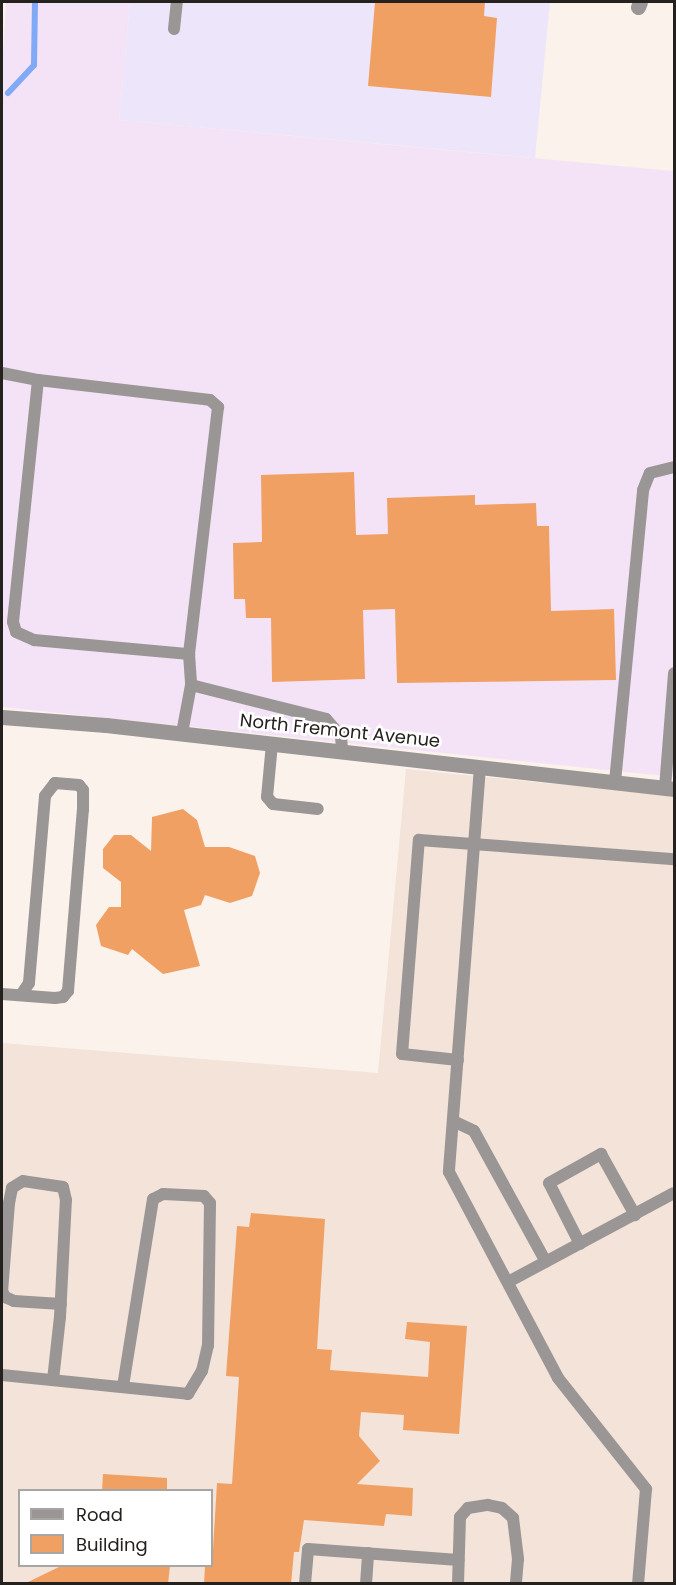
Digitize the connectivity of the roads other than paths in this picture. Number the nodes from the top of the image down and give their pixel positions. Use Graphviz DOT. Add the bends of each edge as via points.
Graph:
graph roads {
  1 [pos="177,2"];
  2 [pos="174,30"];
  3 [pos="2,373"];
  4 [pos="38,380"];
  5 [pos="675,467"];
  6 [pos="189,654"];
  7 [pos="675,673"];
  8 [pos="191,686"];
  9 [pos="2,717"];
  10 [pos="182,733"];
  11 [pos="273,744"];
  12 [pos="342,751"];
  13 [pos="480,767"];
  14 [pos="615,782"];
  15 [pos="670,788"];
  16 [pos="318,809"];
  17 [pos="474,844"];
  18 [pos="675,859"];
  19 [pos="2,994"];
  20 [pos="21,995"];
  21 [pos="458,1060"];
  22 [pos="453,1121"];
  23 [pos="675,1193"];
  24 [pos="634,1215"];
  25 [pos="580,1244"];
  26 [pos="546,1262"];
  27 [pos="508,1282"];
  28 [pos="61,1304"];
  29 [pos="2,1375"];
  30 [pos="53,1380"];
  31 [pos="123,1387"];
  32 [pos="368,1552"];
  33 [pos="459,1560"];
  34 [pos="305,1584"];
  35 [pos="366,1584"];
  36 [pos="458,1584"];
  37 [pos="516,1584"];
  38 [pos="638,1584"];
  1 -- 2 [label="lane"];
  3 -- 4 [label="lane"];
  4 -- 6 [label="lane" via="13,622 16,632 34,640"];
  4 -- 6 [label="lane" via="210,400 218,407"];
  5 -- 14 [label="lane" via="650,473 643,489"];
  6 -- 8 [label="lane"];
  7 -- 15 [label="lane"];
  8 -- 10 [label="lane"];
  8 -- 12 [label="lane" via="326,720 340,736"];
  9 -- 10 [label="street, North Fremont Avenue"];
  10 -- 11 [label="street, North Fremont Avenue"];
  11 -- 12 [label="street, North Fremont Avenue"];
  11 -- 16 [label="lane" via="267,797 273,804"];
  12 -- 13 [label="street, North Fremont Avenue"];
  13 -- 14 [label="street, North Fremont Avenue"];
  13 -- 17 [label="lane"];
  14 -- 15 [label="street, North Fremont Avenue"];
  17 -- 18 [label="lane"];
  17 -- 21 [label="lane"];
  17 -- 21 [label="lane" via="419,840 402,1054"];
  19 -- 20 [label="lane"];
  20 -- 20 [label="lane" via="29,983 45,796 55,783 79,784 83,790 82,810 68,991 55,998"];
  21 -- 22 [label="lane"];
  22 -- 26 [label="lane" via="474,1131"];
  22 -- 27 [label="lane" via="449,1172"];
  23 -- 24 [label="lane"];
  24 -- 25 [label="lane"];
  24 -- 25 [label="lane" via="601,1154 549,1183"];
  25 -- 26 [label="lane"];
  26 -- 27 [label="lane"];
  27 -- 38 [label="lane" via="558,1378 646,1489"];
  28 -- 28 [label="lane" via="66,1200 63,1187 23,1181 12,1188 9,1203 2,1291 14,1300"];
  28 -- 30 [label="lane"];
  29 -- 30 [label="lane"];
  30 -- 31 [label="lane"];
  31 -- 31 [label="lane" via="153,1199 163,1194 204,1196 210,1203 208,1346 202,1371 188,1394"];
  32 -- 33 [label="lane"];
  32 -- 34 [label="lane" via="308,1549"];
  32 -- 35 [label="lane"];
  33 -- 36 [label="lane"];
  33 -- 37 [label="lane" via="460,1517 468,1509 502,1508 513,1518 518,1559"];
}
